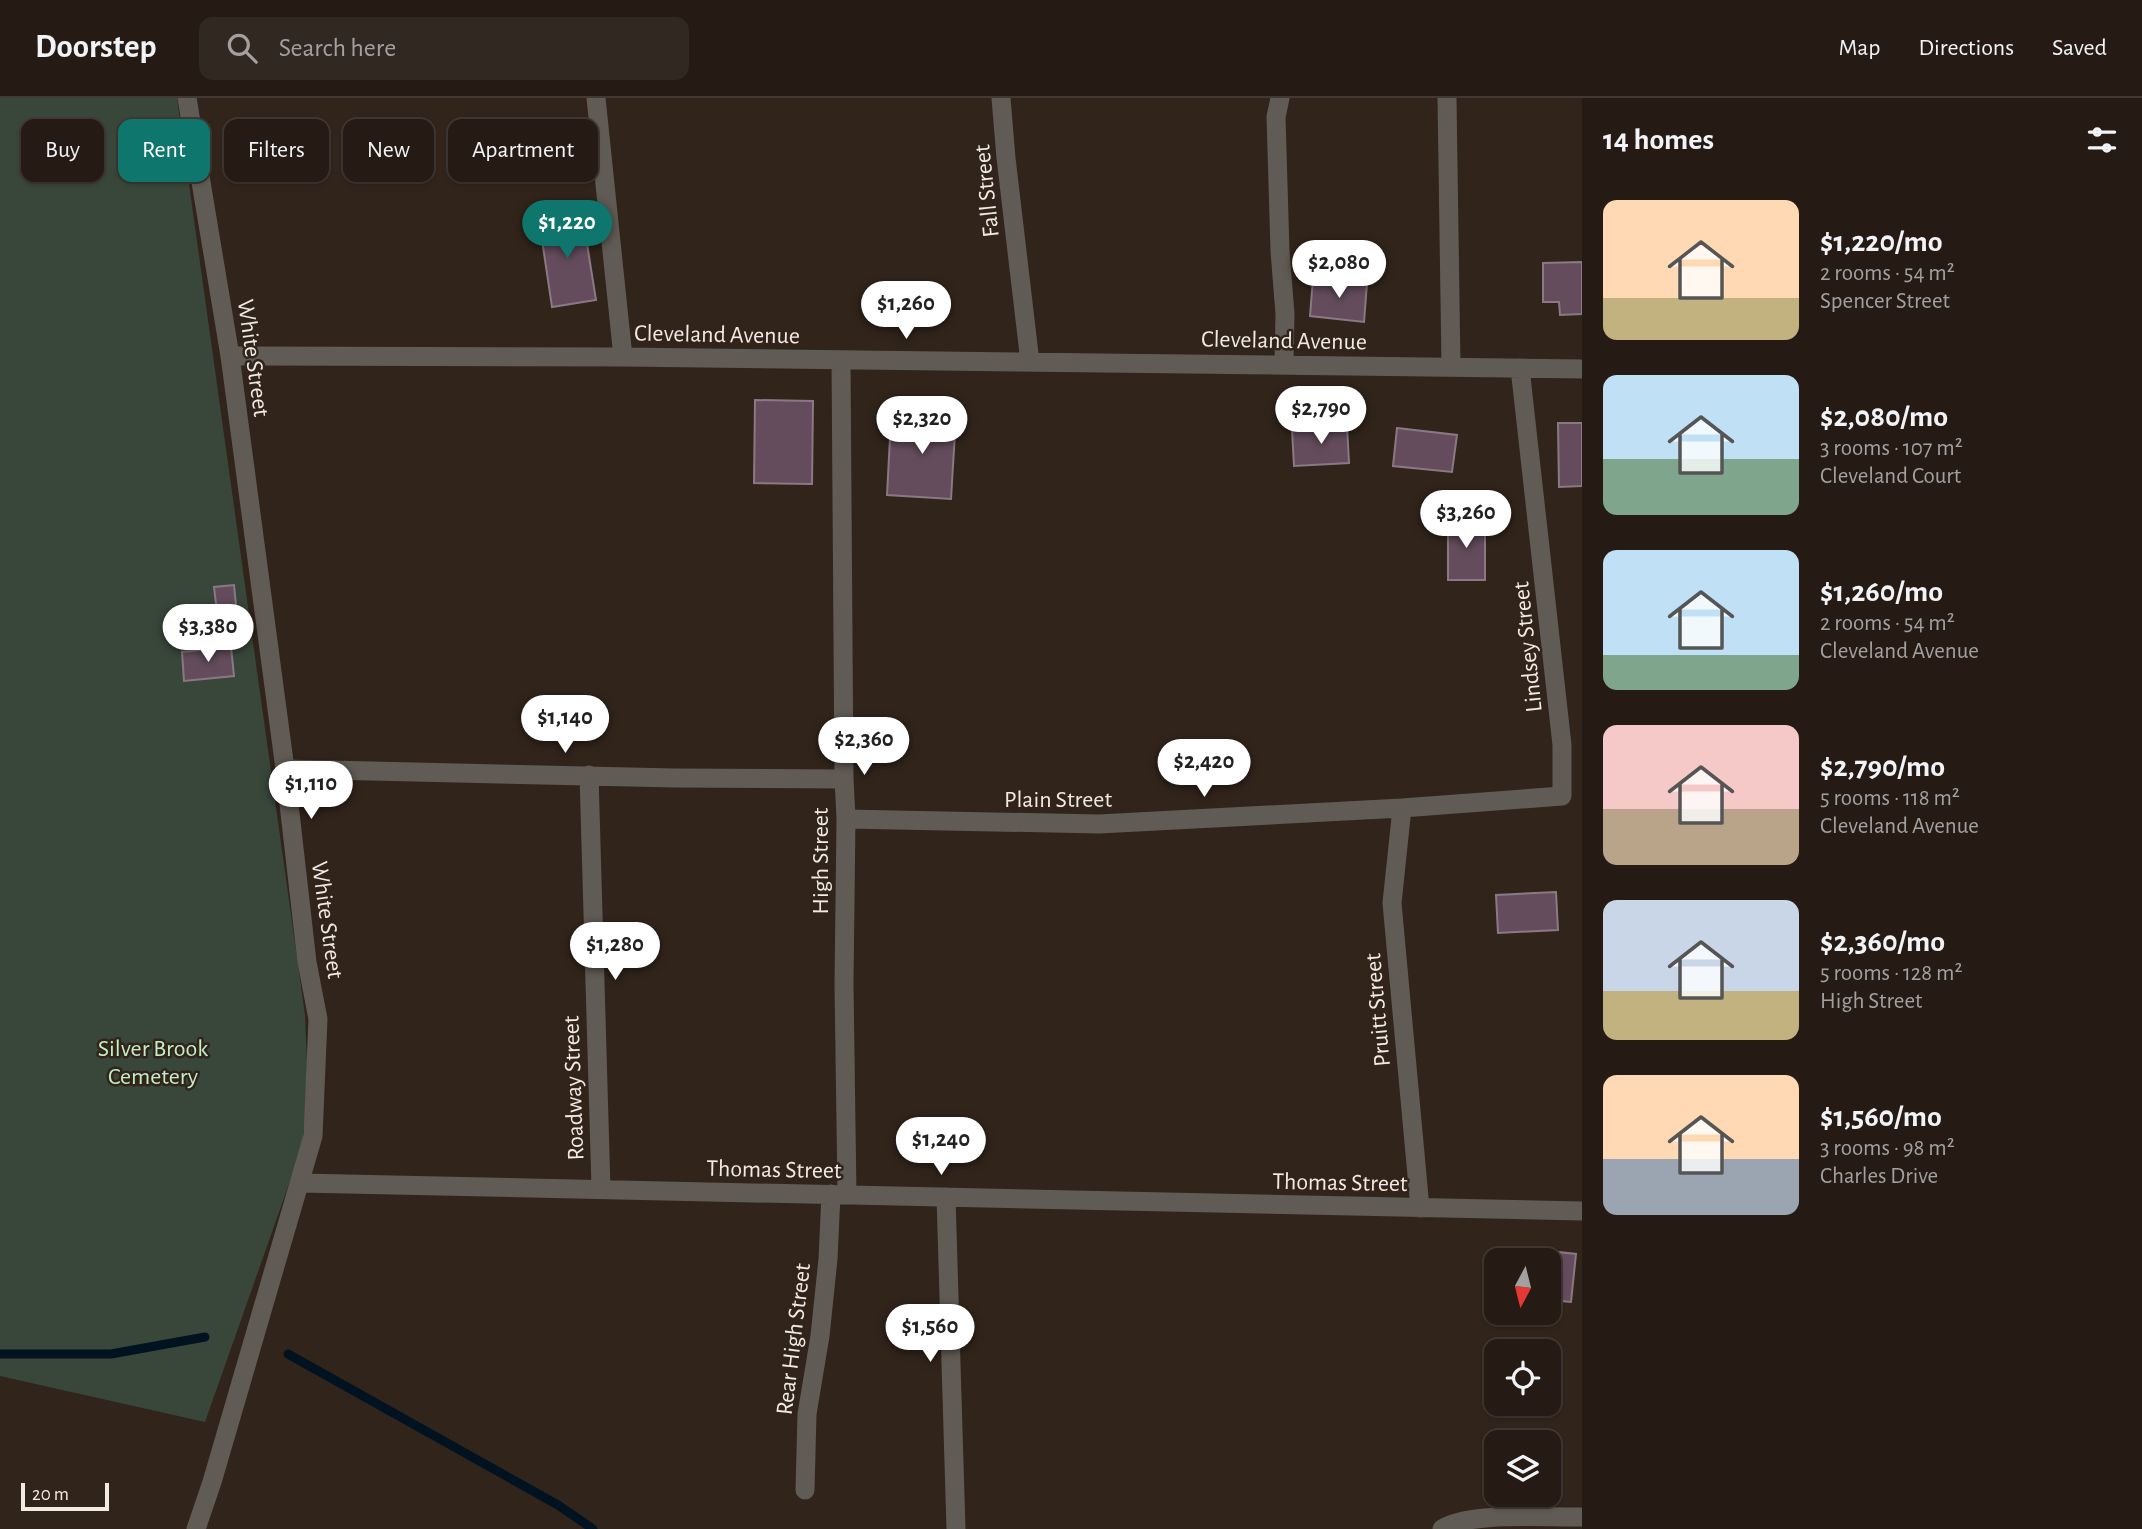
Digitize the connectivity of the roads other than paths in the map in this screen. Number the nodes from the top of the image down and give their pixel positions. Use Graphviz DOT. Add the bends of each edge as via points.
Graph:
graph roads {
  1 [pos="187,98"];
  2 [pos="596,98"];
  3 [pos="1001,98"];
  4 [pos="1280,98"];
  5 [pos="1447,98"];
  6 [pos="230,356"];
  7 [pos="623,357"];
  8 [pos="841,360"];
  9 [pos="1031,362"];
  10 [pos="1284,364"];
  11 [pos="1451,366"];
  12 [pos="1520,368"];
  13 [pos="1582,369"];
  14 [pos="285,769"];
  15 [pos="589,775"];
  16 [pos="844,779"];
  17 [pos="1562,796"];
  18 [pos="1402,808"];
  19 [pos="846,819"];
  20 [pos="300,1183"];
  21 [pos="601,1189"];
  22 [pos="839,1195"];
  23 [pos="946,1197"];
  24 [pos="1420,1208"];
  25 [pos="1582,1211"];
  26 [pos="805,1490"];
  27 [pos="1582,1517"];
  28 [pos="196,1529"];
  29 [pos="956,1529"];
  30 [pos="1442,1529"];
  1 -- 6 [label="street, White Street"];
  2 -- 7 [label="street"];
  3 -- 9 [label="street, Fall Street"];
  4 -- 10 [label="street" via="1276,117"];
  5 -- 11 [label="street"];
  6 -- 7 [label="street, Cleveland Avenue"];
  6 -- 14 [label="street, White Street"];
  7 -- 8 [label="street, Cleveland Avenue"];
  8 -- 9 [label="street, Cleveland Avenue"];
  8 -- 16 [label="street, High Street"];
  9 -- 10 [label="street, Cleveland Avenue"];
  10 -- 11 [label="street, Cleveland Avenue"];
  11 -- 12 [label="street, Cleveland Avenue"];
  12 -- 13 [label="street, Cleveland Avenue"];
  12 -- 17 [label="street, Lindsey Street" via="1562,745"];
  14 -- 15 [label="street"];
  14 -- 20 [label="street, White Street" via="307,962 318,1018 313,1136"];
  15 -- 16 [label="street"];
  15 -- 21 [label="street, Roadway Street"];
  16 -- 19 [label="street, High Street"];
  17 -- 18 [label="street, Plain Street"];
  18 -- 19 [label="street, Plain Street" via="1099,824"];
  18 -- 24 [label="street, Pruitt Street" via="1392,903"];
  19 -- 22 [label="street, High Street"];
  20 -- 21 [label="street, Thomas Street"];
  20 -- 28 [label="street, White Street"];
  21 -- 22 [label="street, Thomas Street"];
  22 -- 23 [label="street, Thomas Street"];
  22 -- 26 [label="street, Rear High Street" via="807,1414"];
  23 -- 24 [label="street, Thomas Street"];
  23 -- 29 [label="street"];
  24 -- 25 [label="street, Thomas Street"];
  27 -- 30 [label="street" via="1483,1518"];
}
